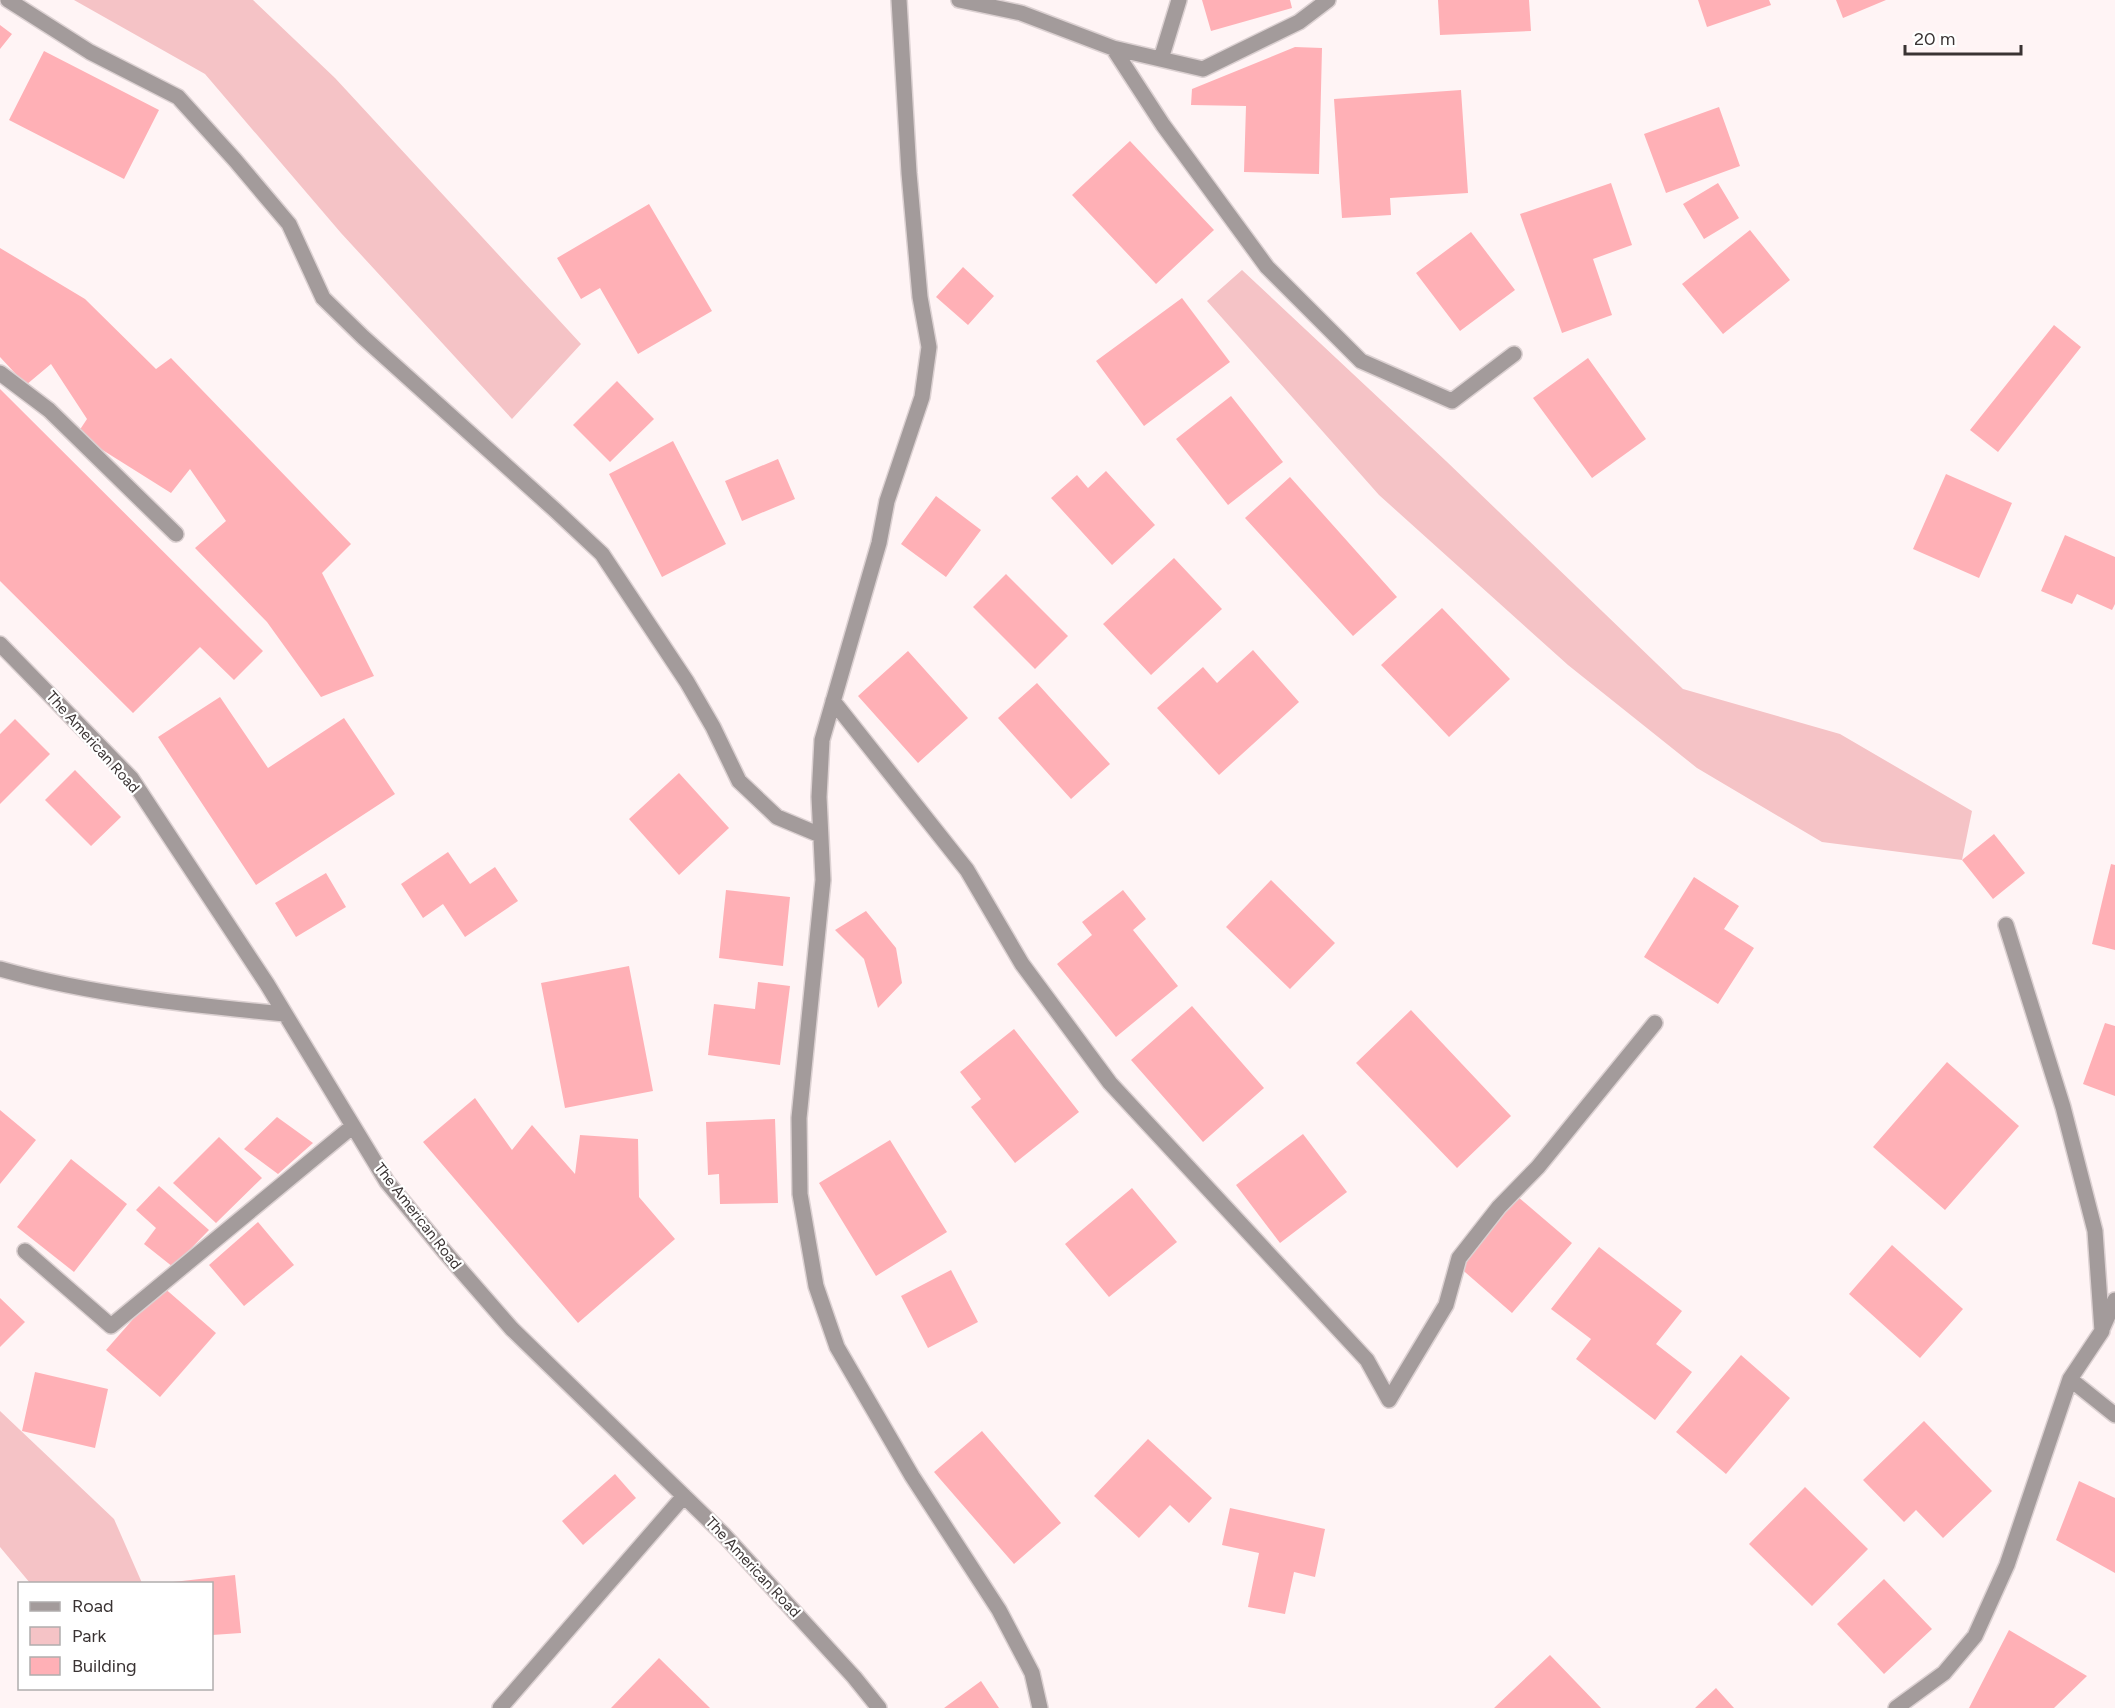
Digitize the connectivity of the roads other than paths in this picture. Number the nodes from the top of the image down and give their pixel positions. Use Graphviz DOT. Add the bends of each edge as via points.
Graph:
graph roads {
  1 [pos="8,0"];
  2 [pos="899,0"];
  3 [pos="959,0"];
  4 [pos="1179,0"];
  5 [pos="1328,0"];
  6 [pos="1113,48"];
  7 [pos="1161,59"];
  8 [pos="1514,354"];
  9 [pos="0,373"];
  10 [pos="176,534"];
  11 [pos="0,644"];
  12 [pos="833,701"];
  13 [pos="820,835"];
  14 [pos="2006,925"];
  15 [pos="0,969"];
  16 [pos="285,1014"];
  17 [pos="1655,1023"];
  18 [pos="353,1126"];
  19 [pos="24,1251"];
  20 [pos="2115,1300"];
  21 [pos="2102,1331"];
  22 [pos="2070,1379"];
  23 [pos="2115,1415"];
  24 [pos="684,1496"];
  25 [pos="500,1708"];
  26 [pos="879,1708"];
  27 [pos="1040,1708"];
  28 [pos="1896,1708"];
  1 -- 13 [label="street" via="90,52 178,97 289,224 323,298 602,555 687,682 739,781 777,817"];
  2 -- 12 [label="street" via="909,173 920,297 929,347 922,397 887,501 879,543"];
  3 -- 6 [label="street" via="1021,13"];
  4 -- 7 [label="street"];
  5 -- 7 [label="street" via="1299,22 1203,69"];
  6 -- 7 [label="street"];
  6 -- 8 [label="street" via="1163,125 1267,267 1360,361 1452,401"];
  9 -- 10 [label="street" via="49,410"];
  11 -- 16 [label="street, The American Road" via="131,778"];
  12 -- 13 [label="street" via="822,740"];
  12 -- 17 [label="street" via="967,870 1022,964 1110,1083 1367,1360 1389,1400 1446,1305 1459,1258"];
  13 -- 27 [label="street" via="822,880 799,1118 800,1194 816,1286 837,1347 912,1476 999,1610 1032,1673"];
  14 -- 21 [label="street" via="2063,1107 2095,1231"];
  15 -- 16 [label="street" via="36,979 191,1005"];
  16 -- 18 [label="street, The American Road"];
  18 -- 19 [label="street" via="111,1326"];
  18 -- 24 [label="street, The American Road" via="387,1182 512,1329"];
  20 -- 21 [label="street"];
  21 -- 22 [label="street"];
  22 -- 23 [label="street"];
  22 -- 28 [label="street" via="2007,1565 1975,1636 1944,1673"];
  24 -- 25 [label="street"];
  24 -- 26 [label="street, The American Road" via="803,1620"];
}
